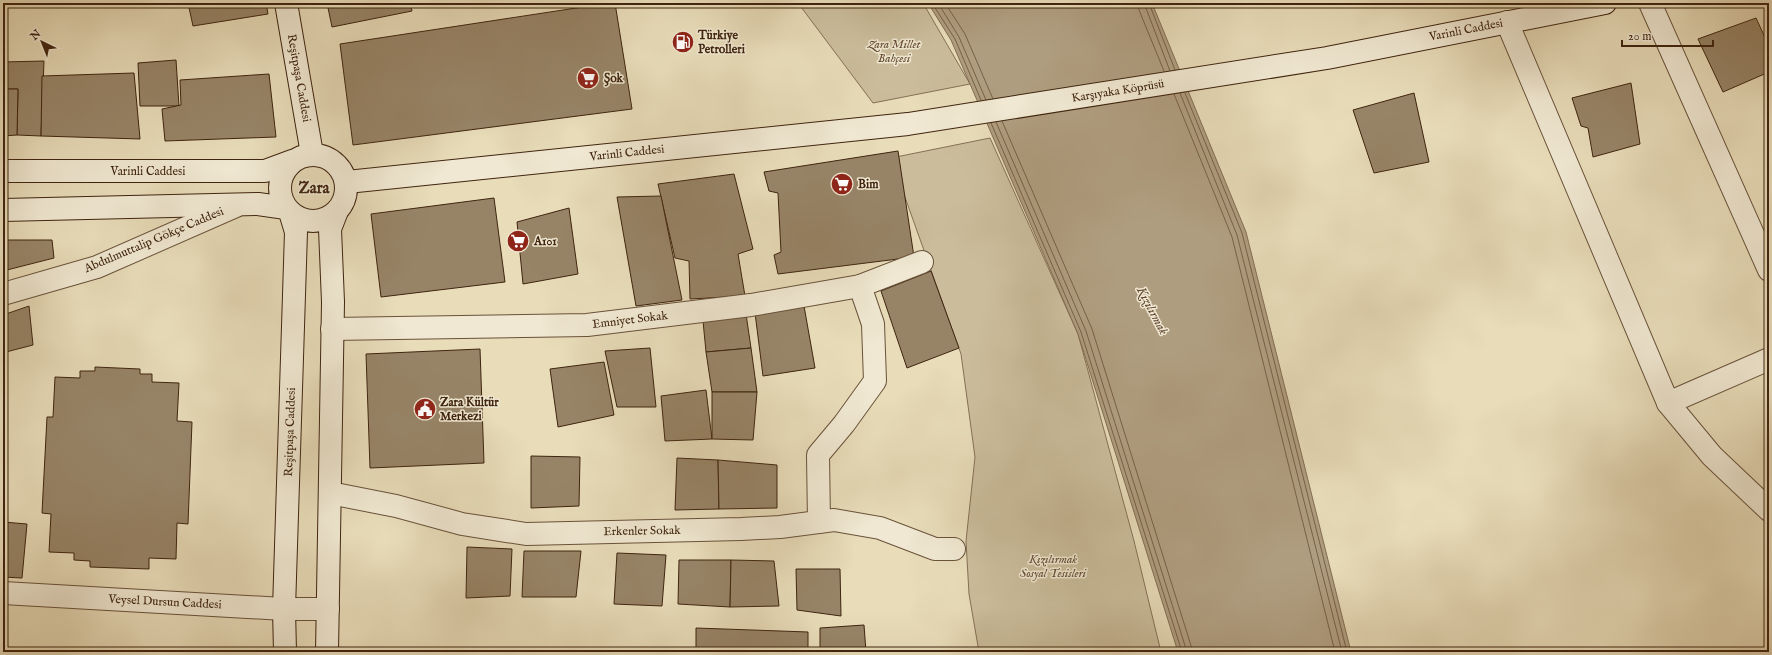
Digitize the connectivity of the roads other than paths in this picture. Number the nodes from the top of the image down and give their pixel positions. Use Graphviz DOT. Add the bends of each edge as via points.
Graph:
graph roads {
  1 [pos="286,3"];
  2 [pos="1605,3"];
  3 [pos="1650,3"];
  4 [pos="1507,22"];
  5 [pos="1327,58"];
  6 [pos="908,124"];
  7 [pos="312,154"];
  8 [pos="292,161"];
  9 [pos="3,171"];
  10 [pos="347,182"];
  11 [pos="236,206"];
  12 [pos="3,210"];
  13 [pos="288,210"];
  14 [pos="337,211"];
  15 [pos="922,262"];
  16 [pos="1769,270"];
  17 [pos="860,286"];
  18 [pos="3,294"];
  19 [pos="332,329"];
  20 [pos="1769,359"];
  21 [pos="1668,403"];
  22 [pos="330,493"];
  23 [pos="1769,510"];
  24 [pos="819,522"];
  25 [pos="954,549"];
  26 [pos="3,593"];
  27 [pos="284,609"];
  28 [pos="328,609"];
  29 [pos="284,652"];
  30 [pos="327,652"];
  1 -- 7 [label="main road, Reşitpaşa Caddesi"];
  2 -- 4 [label="main road, Varinli Caddesi"];
  3 -- 16 [label="main road"];
  4 -- 5 [label="main road, Varinli Caddesi"];
  4 -- 21 [label="main road"];
  5 -- 6 [label="main road, Karşıyaka Köprüsü"];
  6 -- 10 [label="main road, Varinli Caddesi"];
  7 -- 8 [label="main road"];
  7 -- 10 [label="main road" via="330,159 338,165"];
  8 -- 9 [label="main road, Varinli Caddesi" via="265,170"];
  8 -- 13 [label="main road" via="285,169 279,189 281,199"];
  10 -- 14 [label="main road" via="343,203"];
  11 -- 12 [label="main road"];
  11 -- 13 [label="main road" via="258,204"];
  11 -- 18 [label="main road, Abdulmuttalip Gökçe Caddesi" via="96,267"];
  13 -- 14 [label="main road" via="298,218 308,221 328,218"];
  13 -- 27 [label="main road, Reşitpaşa Caddesi" via="296,232"];
  14 -- 19 [label="main road" via="330,229"];
  15 -- 17 [label="main road, Emniyet Sokak"];
  17 -- 19 [label="main road, Emniyet Sokak" via="751,305 587,326"];
  17 -- 24 [label="main road" via="873,324 875,381 818,455"];
  19 -- 22 [label="main road"];
  20 -- 21 [label="main road"];
  21 -- 23 [label="main road" via="1712,456"];
  22 -- 24 [label="main road, Erkenler Sokak" via="396,506 462,524 526,534 741,529"];
  22 -- 28 [label="main road"];
  24 -- 25 [label="main road, Erkenler Sokak" via="834,520 880,528 935,549"];
  26 -- 27 [label="main road, Veysel Dursun Caddesi"];
  27 -- 28 [label="main road, Veysel Dursun Caddesi"];
  27 -- 29 [label="main road, Reşitpaşa Caddesi"];
  28 -- 30 [label="main road"];
}
